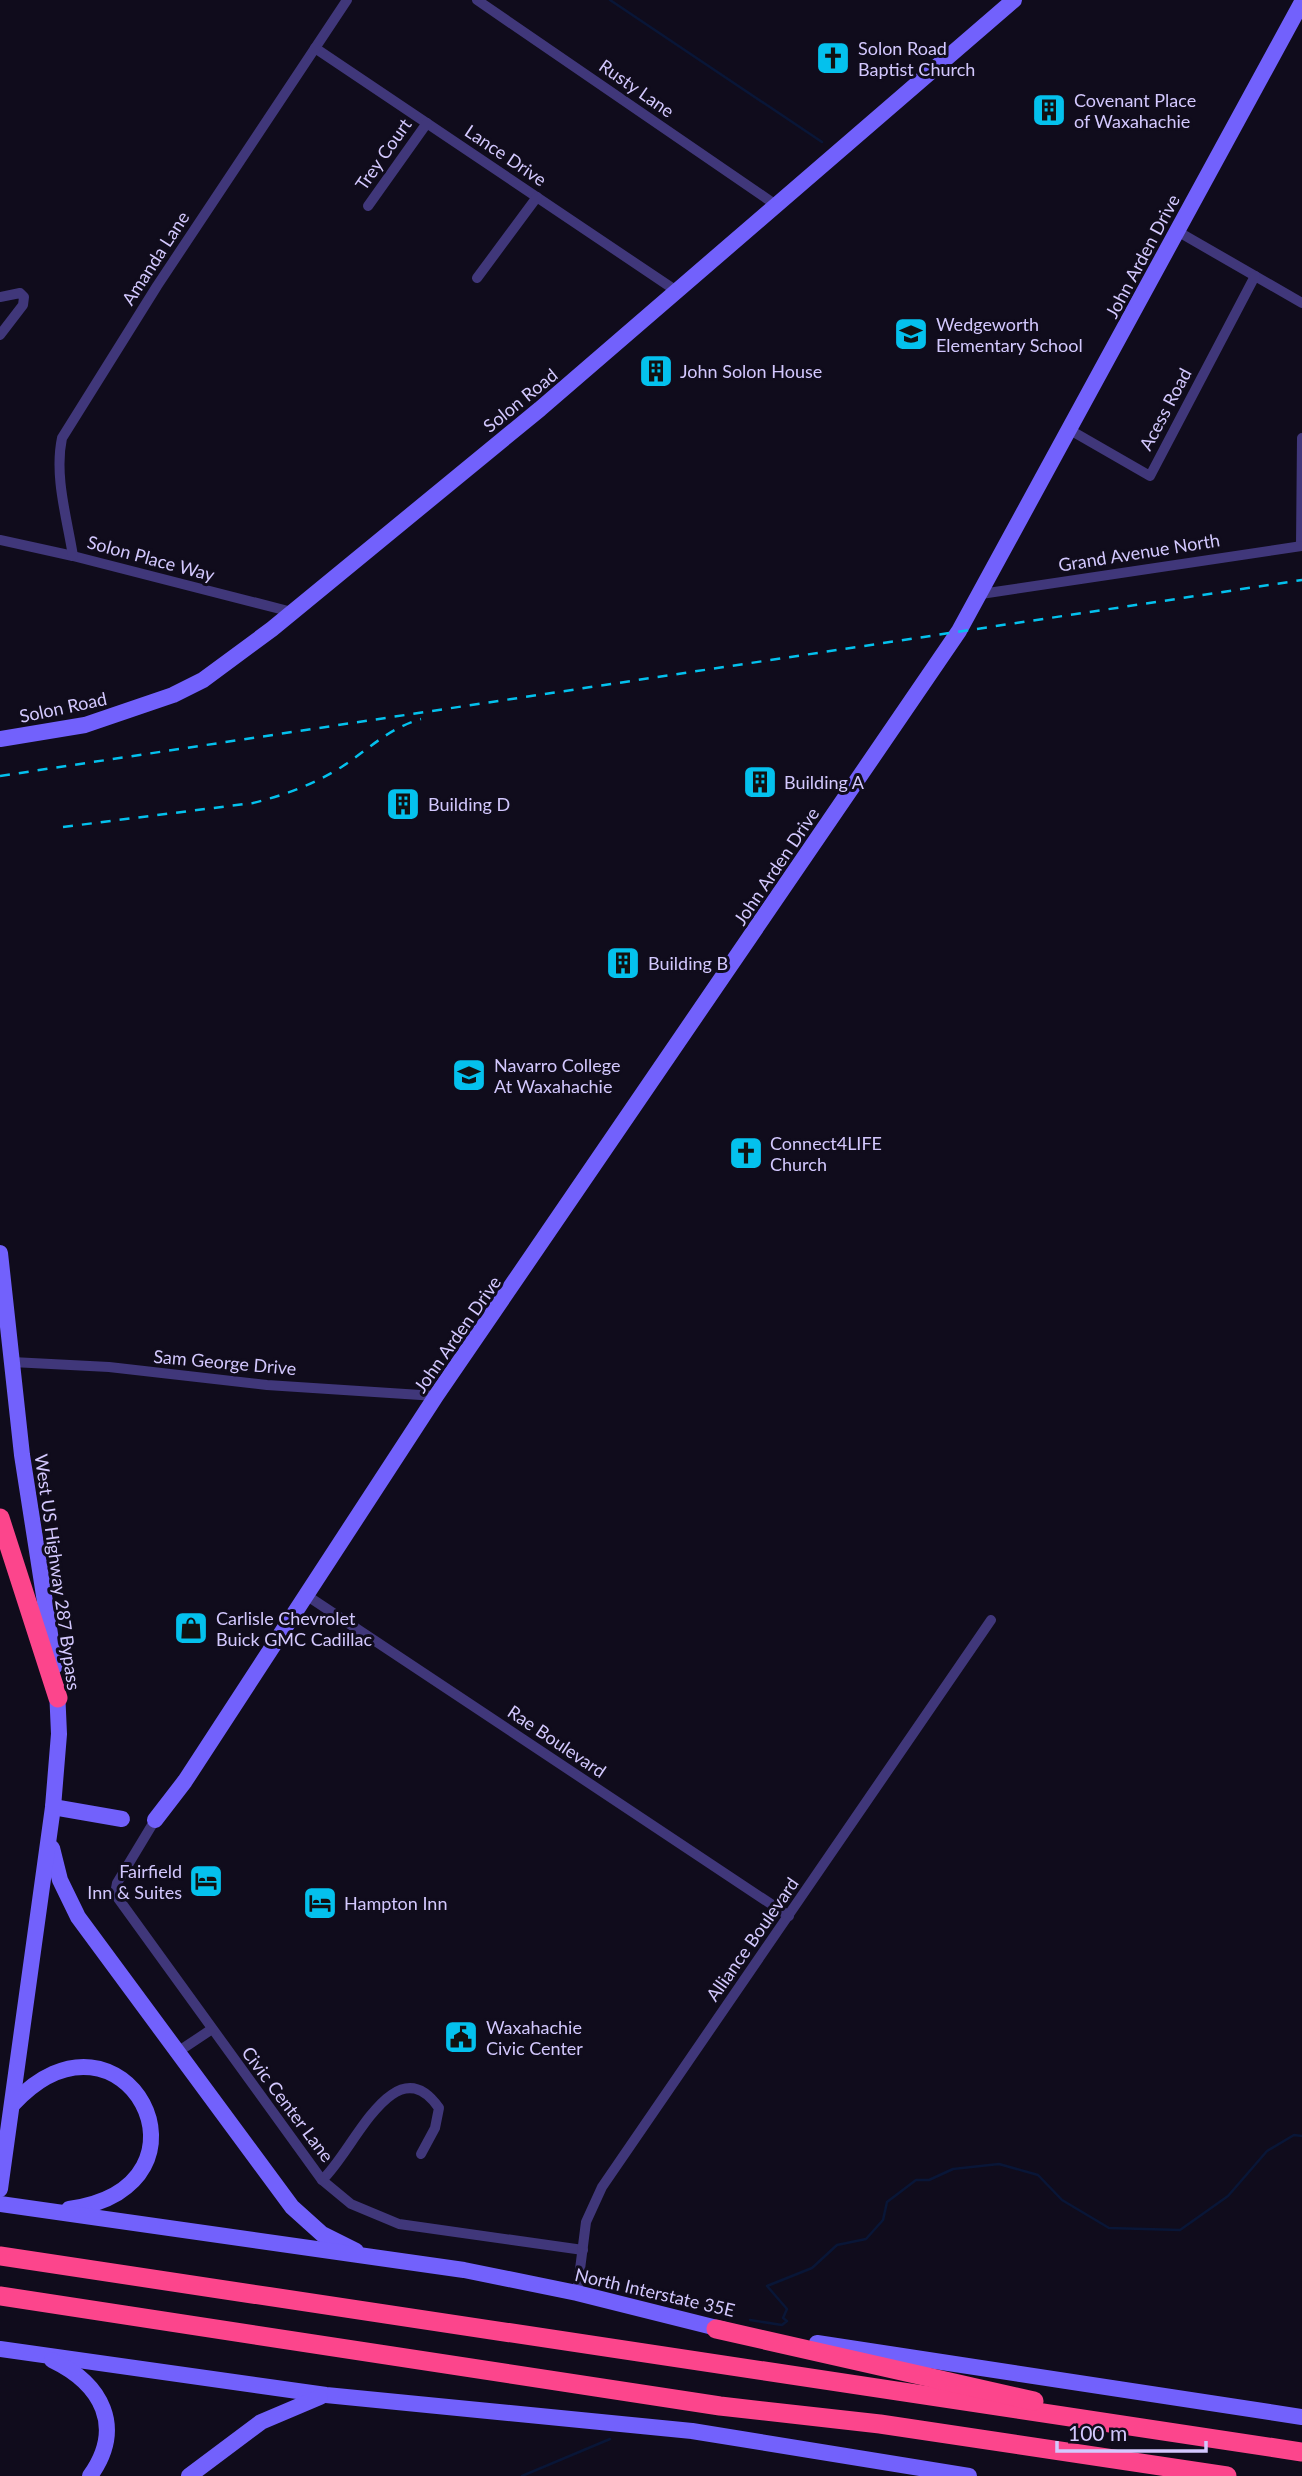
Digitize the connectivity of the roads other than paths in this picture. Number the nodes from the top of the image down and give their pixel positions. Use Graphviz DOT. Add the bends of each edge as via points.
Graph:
graph roads {
  1 [pos="347,0"];
  2 [pos="477,0"];
  3 [pos="1014,0"];
  4 [pos="1302,2"];
  5 [pos="314,48"];
  6 [pos="427,123"];
  7 [pos="537,197"];
  8 [pos="776,205"];
  9 [pos="368,206"];
  10 [pos="1177,231"];
  11 [pos="1255,276"];
  12 [pos="477,278"];
  13 [pos="678,292"];
  14 [pos="0,298"];
  15 [pos="1302,303"];
  16 [pos="0,335"];
  17 [pos="1070,430"];
  18 [pos="1302,438"];
  19 [pos="0,540"];
  20 [pos="1301,546"];
  21 [pos="73,556"];
  22 [pos="982,594"];
  23 [pos="292,612"];
  24 [pos="0,739"];
  25 [pos="0,1252"];
  26 [pos="12,1362"];
  27 [pos="436,1396"];
  28 [pos="0,1518"];
  29 [pos="306,1595"];
  30 [pos="991,1620"];
  31 [pos="58,1698"];
  32 [pos="54,1807"];
  33 [pos="122,1819"];
  34 [pos="155,1820"];
  35 [pos="50,1837"];
  36 [pos="789,1916"];
  37 [pos="212,2029"];
  38 [pos="176,2053"];
  39 [pos="13,2104"];
  40 [pos="421,2154"];
  41 [pos="322,2180"];
  42 [pos="0,2189"];
  43 [pos="0,2204"];
  44 [pos="51,2212"];
  45 [pos="583,2250"];
  46 [pos="0,2256"];
  47 [pos="371,2258"];
  48 [pos="577,2293"];
  49 [pos="0,2296"];
  50 [pos="716,2329"];
  51 [pos="0,2349"];
  52 [pos="35,2354"];
  53 [pos="326,2395"];
  54 [pos="1302,2417"];
  55 [pos="1161,2431"];
  56 [pos="1302,2452"];
  57 [pos="90,2476"];
  58 [pos="188,2476"];
  59 [pos="968,2476"];
  60 [pos="1227,2476"];
  1 -- 5 [label="street, Amanda Lane"];
  2 -- 8 [label="street, Rusty Lane"];
  3 -- 8 [label="main road, Solon Road"];
  4 -- 10 [label="main road, John Arden Drive"];
  5 -- 6 [label="street, Lance Drive"];
  5 -- 21 [label="street, Amanda Lane" via="62,438 58,456"];
  6 -- 7 [label="street, Lance Drive"];
  6 -- 9 [label="street, Trey Court"];
  7 -- 12 [label="street"];
  7 -- 13 [label="street, Lance Drive"];
  8 -- 13 [label="main road, Solon Road"];
  10 -- 11 [label="street"];
  10 -- 17 [label="main road, John Arden Drive"];
  11 -- 15 [label="street"];
  11 -- 17 [label="street, Acess Road" via="1150,476"];
  13 -- 23 [label="main road, Solon Road"];
  14 -- 16 [label="street" via="20,293 24,297"];
  17 -- 22 [label="main road, John Arden Drive"];
  18 -- 20 [label="street"];
  19 -- 21 [label="street, Solon Place Way"];
  20 -- 22 [label="street, Grand Avenue North"];
  21 -- 23 [label="street, Solon Place Way"];
  22 -- 27 [label="main road, John Arden Drive"];
  23 -- 24 [label="main road, Solon Road" via="204,680 173,695 85,725"];
  25 -- 26 [label="main road, West US Highway 287 Bypass"];
  26 -- 27 [label="street, Sam George Drive"];
  26 -- 31 [label="main road, West US Highway 287 Bypass"];
  27 -- 29 [label="main road, John Arden Drive"];
  28 -- 31 [label="highway"];
  29 -- 34 [label="main road, John Arden Drive"];
  29 -- 36 [label="street, Rae Boulevard"];
  30 -- 36 [label="street, Alliance Boulevard"];
  31 -- 32 [label="main road, West US Highway 287 Bypass"];
  32 -- 33 [label="main road"];
  32 -- 35 [label="main road, West US Highway 287 Bypass"];
  34 -- 37 [label="street, Civic Center Lane" via="115,1894"];
  35 -- 38 [label="main road" via="60,1880 78,1917"];
  35 -- 39 [label="main road, West US Highway 287 Bypass"];
  36 -- 45 [label="street, Alliance Boulevard" via="602,2187 586,2222"];
  37 -- 38 [label="street"];
  37 -- 41 [label="street, Civic Center Lane"];
  38 -- 47 [label="main road" via="292,2207 322,2234"];
  39 -- 42 [label="main road, West US Highway 287 Bypass"];
  39 -- 44 [label="main road" via="53,2073 91,2067 125,2080 149,2119 148,2159 127,2189 92,2206"];
  40 -- 41 [label="street" via="439,2108 428,2092 413,2086 397,2090 380,2104"];
  41 -- 45 [label="street, Civic Center Lane" via="351,2204 399,2224"];
  43 -- 44 [label="main road, North Interstate 35E"];
  44 -- 47 [label="main road, North Interstate 35E"];
  45 -- 48 [label="street, Alliance Boulevard"];
  46 -- 55 [label="highway"];
  47 -- 48 [label="main road, North Interstate 35E" via="464,2270"];
  48 -- 50 [label="main road, North Interstate 35E"];
  49 -- 60 [label="highway" via="720,2406 880,2424"];
  50 -- 54 [label="main road, North Interstate 35E"];
  50 -- 55 [label="highway"];
  51 -- 52 [label="main road"];
  52 -- 53 [label="main road"];
  52 -- 57 [label="main road" via="82,2376 102,2408 104,2444"];
  53 -- 58 [label="main road" via="261,2422"];
  53 -- 59 [label="main road" via="692,2431"];
  55 -- 56 [label="highway"];
}
